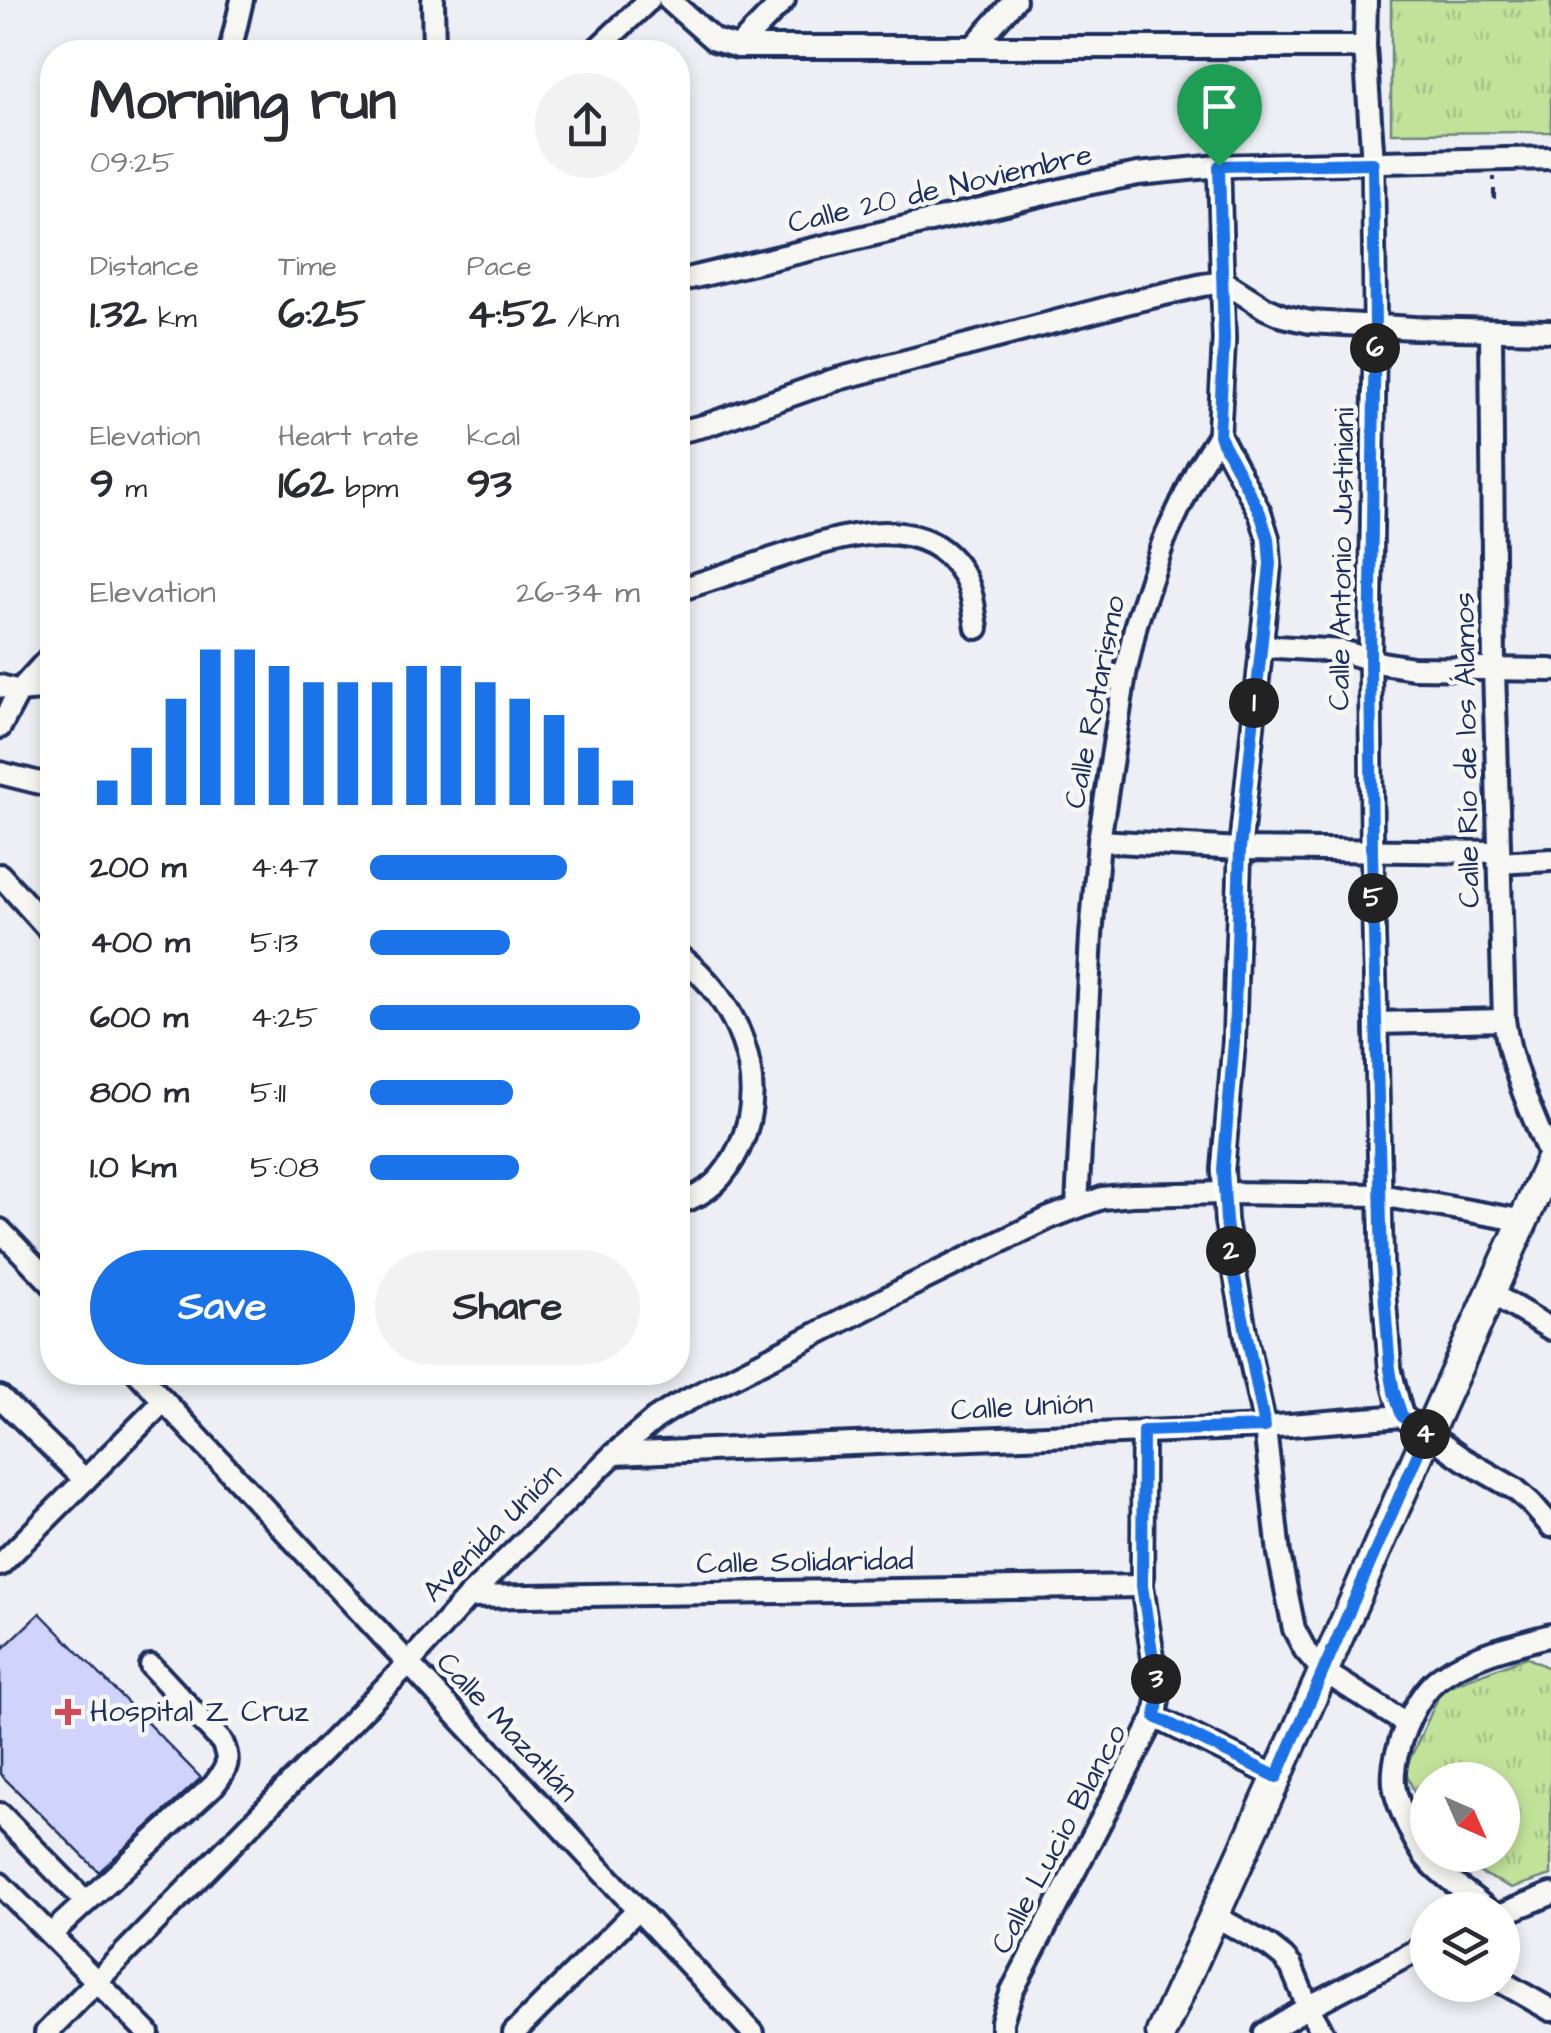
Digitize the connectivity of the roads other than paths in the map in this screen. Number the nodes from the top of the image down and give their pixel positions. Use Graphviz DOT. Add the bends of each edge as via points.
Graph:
graph roads {
  1 [pos="242,0"];
  2 [pos="649,0"];
  3 [pos="669,0"];
  4 [pos="784,0"];
  5 [pos="1015,0"];
  6 [pos="1366,0"];
  7 [pos="436,2"];
  8 [pos="233,40"];
  9 [pos="434,40"];
  10 [pos="607,40"];
  11 [pos="974,46"];
  12 [pos="1365,47"];
  13 [pos="738,48"];
  14 [pos="1551,158"];
  15 [pos="1373,163"];
  16 [pos="1219,166"];
  17 [pos="690,278"];
  18 [pos="1224,282"];
  19 [pos="1375,326"];
  20 [pos="1490,331"];
  21 [pos="1551,331"];
  22 [pos="690,429"];
  23 [pos="1219,435"];
  24 [pos="690,586"];
  25 [pos="977,628"];
  26 [pos="1260,646"];
  27 [pos="1370,659"];
  28 [pos="40,664"];
  29 [pos="1494,668"];
  30 [pos="1551,670"];
  31 [pos="10,688"];
  32 [pos="40,688"];
  33 [pos="0,728"];
  34 [pos="0,774"];
  35 [pos="40,783"];
  36 [pos="1099,841"];
  37 [pos="1240,849"];
  38 [pos="1372,850"];
  39 [pos="1498,858"];
  40 [pos="1551,860"];
  41 [pos="0,874"];
  42 [pos="40,919"];
  43 [pos="690,964"];
  44 [pos="1504,1020"];
  45 [pos="1377,1023"];
  46 [pos="1551,1160"];
  47 [pos="1224,1193"];
  48 [pos="1380,1195"];
  49 [pos="690,1200"];
  50 [pos="1077,1206"];
  51 [pos="1525,1221"];
  52 [pos="0,1230"];
  53 [pos="40,1272"];
  54 [pos="1492,1293"];
  55 [pos="1551,1329"];
  56 [pos="150,1385"];
  57 [pos="0,1396"];
  58 [pos="164,1400"];
  59 [pos="1402,1416"];
  60 [pos="1265,1427"];
  61 [pos="1143,1431"];
  62 [pos="1426,1435"];
  63 [pos="614,1454"];
  64 [pos="84,1480"];
  65 [pos="1551,1526"];
  66 [pos="2,1560"];
  67 [pos="1142,1586"];
  68 [pos="468,1597"];
  69 [pos="1551,1635"];
  70 [pos="408,1664"];
  71 [pos="151,1666"];
  72 [pos="1323,1671"];
  73 [pos="1156,1717"];
  74 [pos="1407,1724"];
  75 [pos="1277,1777"];
  76 [pos="0,1814"];
  77 [pos="0,1884"];
  78 [pos="1466,1892"];
  79 [pos="1551,1894"];
  80 [pos="86,1902"];
  81 [pos="1520,1907"];
  82 [pos="637,1910"];
  83 [pos="1213,1915"];
  84 [pos="51,1934"];
  85 [pos="1410,1954"];
  86 [pos="98,1981"];
  87 [pos="1520,1992"];
  88 [pos="1308,2007"];
  89 [pos="1551,2010"];
  90 [pos="46,2033"];
  91 [pos="148,2033"];
  92 [pos="514,2033"];
  93 [pos="753,2033"];
  94 [pos="1002,2033"];
  95 [pos="1161,2033"];
  96 [pos="1264,2033"];
  97 [pos="1324,2033"];
  1 -- 8 [label="street"];
  2 -- 10 [label="street"];
  3 -- 13 [label="street" via="714,40"];
  4 -- 13 [label="street"];
  5 -- 11 [label="street"];
  6 -- 12 [label="street, Calle Antonio Justiniani"];
  7 -- 9 [label="street"];
  11 -- 12 [label="street"];
  11 -- 13 [label="street"];
  12 -- 15 [label="street, Calle Antonio Justiniani"];
  14 -- 15 [label="street, Calle 20 de Noviembre"];
  15 -- 16 [label="street, Calle 20 de Noviembre"];
  15 -- 19 [label="street, Calle Antonio Justiniani"];
  16 -- 17 [label="street, Calle 20 de Noviembre" via="1082,185"];
  16 -- 18 [label="street, Calle Rotarismo"];
  18 -- 19 [label="street" via="1283,316"];
  18 -- 22 [label="street" via="834,380"];
  18 -- 23 [label="street, Calle Rotarismo"];
  19 -- 20 [label="street"];
  19 -- 27 [label="street, Calle Antonio Justiniani"];
  20 -- 21 [label="street"];
  20 -- 29 [label="street, Calle Río de los Álamos"];
  23 -- 26 [label="street" via="1268,538"];
  23 -- 36 [label="street, Calle Rotarismo" via="1164,540 1136,624"];
  24 -- 25 [label="street" via="844,537 904,534 946,554 964,575"];
  26 -- 27 [label="street"];
  26 -- 37 [label="street"];
  27 -- 29 [label="street" via="1413,668"];
  27 -- 38 [label="street, Calle Antonio Justiniani"];
  28 -- 31 [label="street"];
  29 -- 30 [label="street"];
  29 -- 39 [label="street, Calle Río de los Álamos"];
  31 -- 32 [label="street"];
  31 -- 33 [label="street"];
  34 -- 35 [label="street"];
  36 -- 37 [label="street"];
  36 -- 50 [label="street, Calle Rotarismo"];
  37 -- 38 [label="street"];
  37 -- 47 [label="street"];
  38 -- 39 [label="street"];
  38 -- 45 [label="street, Calle Antonio Justiniani"];
  39 -- 40 [label="street"];
  39 -- 44 [label="street, Calle Río de los Álamos"];
  41 -- 42 [label="street"];
  43 -- 49 [label="street" via="738,1028 751,1068 743,1139 715,1186"];
  44 -- 45 [label="street"];
  44 -- 46 [label="street, Calle Río de los Álamos" via="1526,1102"];
  45 -- 48 [label="street, Calle Antonio Justiniani"];
  46 -- 51 [label="main road"];
  47 -- 48 [label="street, Avenida Unión"];
  47 -- 50 [label="street, Avenida Unión" via="1132,1195"];
  47 -- 60 [label="street"];
  48 -- 51 [label="street, Avenida Unión"];
  48 -- 59 [label="street, Calle Antonio Justiniani" via="1390,1369"];
  50 -- 63 [label="street, Avenida Unión" via="674,1407"];
  51 -- 54 [label="main road"];
  52 -- 53 [label="street"];
  54 -- 55 [label="street"];
  54 -- 62 [label="main road"];
  56 -- 58 [label="street, Calle Mazatlán"];
  57 -- 64 [label="street"];
  58 -- 64 [label="street"];
  58 -- 70 [label="street, Calle Mazatlán"];
  59 -- 60 [label="street, Calle Unión"];
  59 -- 62 [label="street"];
  60 -- 61 [label="street, Calle Unión"];
  60 -- 72 [label="street" via="1288,1605 1305,1650"];
  61 -- 63 [label="street, Calle Unión"];
  61 -- 67 [label="street, Calle Lucio Blanco"];
  62 -- 65 [label="street" via="1515,1489"];
  62 -- 72 [label="main road"];
  63 -- 68 [label="street, Avenida Unión"];
  64 -- 66 [label="street"];
  67 -- 68 [label="street, Calle Solidaridad"];
  67 -- 73 [label="street, Calle Lucio Blanco"];
  68 -- 70 [label="street, Avenida Unión"];
  69 -- 74 [label="street" via="1443,1674"];
  70 -- 82 [label="street, Calle Mazatlán"];
  70 -- 86 [label="street, Avenida Unión"];
  71 -- 80 [label="street" via="222,1742 226,1770"];
  72 -- 74 [label="street"];
  72 -- 75 [label="main road"];
  73 -- 75 [label="street"];
  73 -- 94 [label="street, Calle Lucio Blanco" via="1012,1991"];
  74 -- 78 [label="street" via="1394,1767 1396,1798 1428,1860"];
  75 -- 83 [label="main road"];
  76 -- 80 [label="street"];
  77 -- 84 [label="street"];
  79 -- 81 [label="street"];
  80 -- 84 [label="street"];
  82 -- 92 [label="street"];
  82 -- 93 [label="street, Calle Mazatlán"];
  83 -- 88 [label="street" via="1283,1957"];
  83 -- 95 [label="main road"];
  84 -- 86 [label="street"];
  85 -- 88 [label="street"];
  86 -- 90 [label="street, Avenida Unión"];
  86 -- 91 [label="street"];
  87 -- 89 [label="street"];
  88 -- 96 [label="street"];
  88 -- 97 [label="street"];
}
